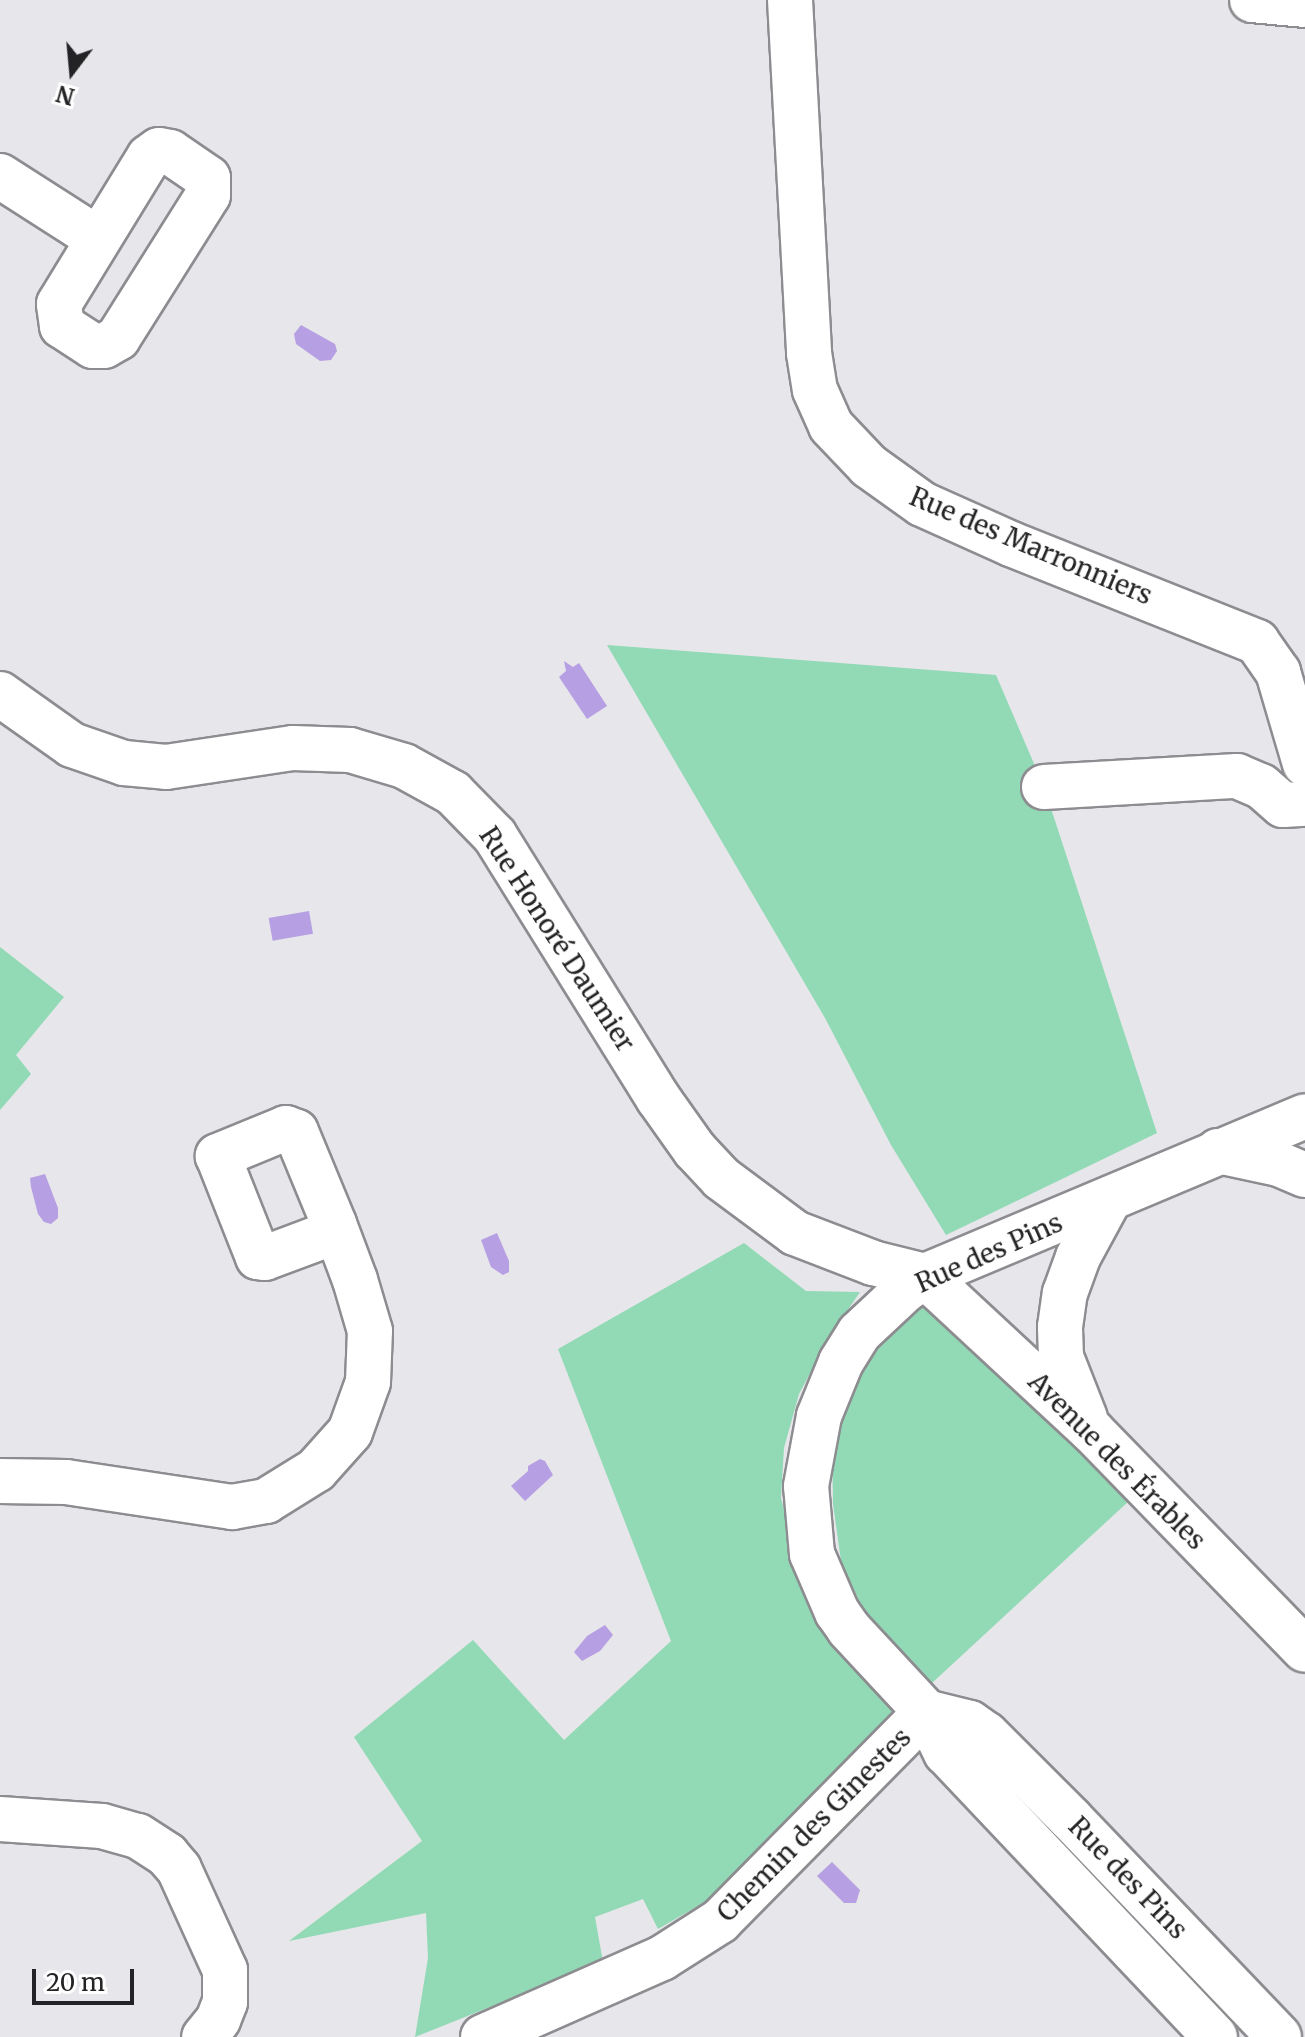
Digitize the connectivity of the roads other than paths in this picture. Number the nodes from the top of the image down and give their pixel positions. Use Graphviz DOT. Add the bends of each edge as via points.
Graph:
graph roads {
  1 [pos="790,0"];
  2 [pos="1252,0"];
  3 [pos="1305,5"];
  4 [pos="0,176"];
  5 [pos="97,238"];
  6 [pos="0,694"];
  7 [pos="1305,764"];
  8 [pos="1044,787"];
  9 [pos="1305,804"];
  10 [pos="1305,1116"];
  11 [pos="1218,1151"];
  12 [pos="1305,1175"];
  13 [pos="1109,1200"];
  14 [pos="339,1238"];
  15 [pos="925,1276"];
  16 [pos="1092,1431"];
  17 [pos="0,1481"];
  18 [pos="1305,1650"];
  19 [pos="926,1712"];
  20 [pos="0,1819"];
  21 [pos="204,2037"];
  22 [pos="483,2037"];
  23 [pos="1215,2037"];
  24 [pos="1279,2037"];
  1 -- 7 [label="street, Rue des Marronniers" via="809,353 815,390 831,426 869,466 922,504 1257,642 1278,672"];
  2 -- 3 [label="street"];
  4 -- 5 [label="street"];
  6 -- 15 [label="street, Rue Honoré Daumier" via="72,745 124,763 166,767 322,748 371,754 428,777 478,815 495,836 658,1098 721,1178 795,1233"];
  8 -- 9 [label="street" via="1237,776 1261,786 1283,805"];
  10 -- 11 [label="street, Rue des Pins"];
  11 -- 12 [label="street"];
  11 -- 13 [label="street, Rue des Pins"];
  13 -- 15 [label="street, Rue des Pins"];
  13 -- 16 [label="street" via="1078,1257 1060,1327 1061,1357"];
  14 -- 17 [label="street" via="370,1331 368,1382 340,1446 316,1470 256,1504 223,1507 66,1482"];
  15 -- 16 [label="street, Avenue des Érables"];
  15 -- 19 [label="street, Rue des Pins" via="872,1319 841,1362 814,1434 806,1505 812,1554 837,1612"];
  16 -- 18 [label="street, Avenue des Érables"];
  19 -- 22 [label="street, Chemin des Ginestes" via="720,1921 662,1958"];
  19 -- 23 [label="street, Rue des Pins" via="946,1753"];
  19 -- 24 [label="street, Rue des Pins" via="970,1723 986,1734"];
  20 -- 21 [label="street" via="102,1826 138,1836 167,1855 179,1869 225,1970 225,2002"];
}
